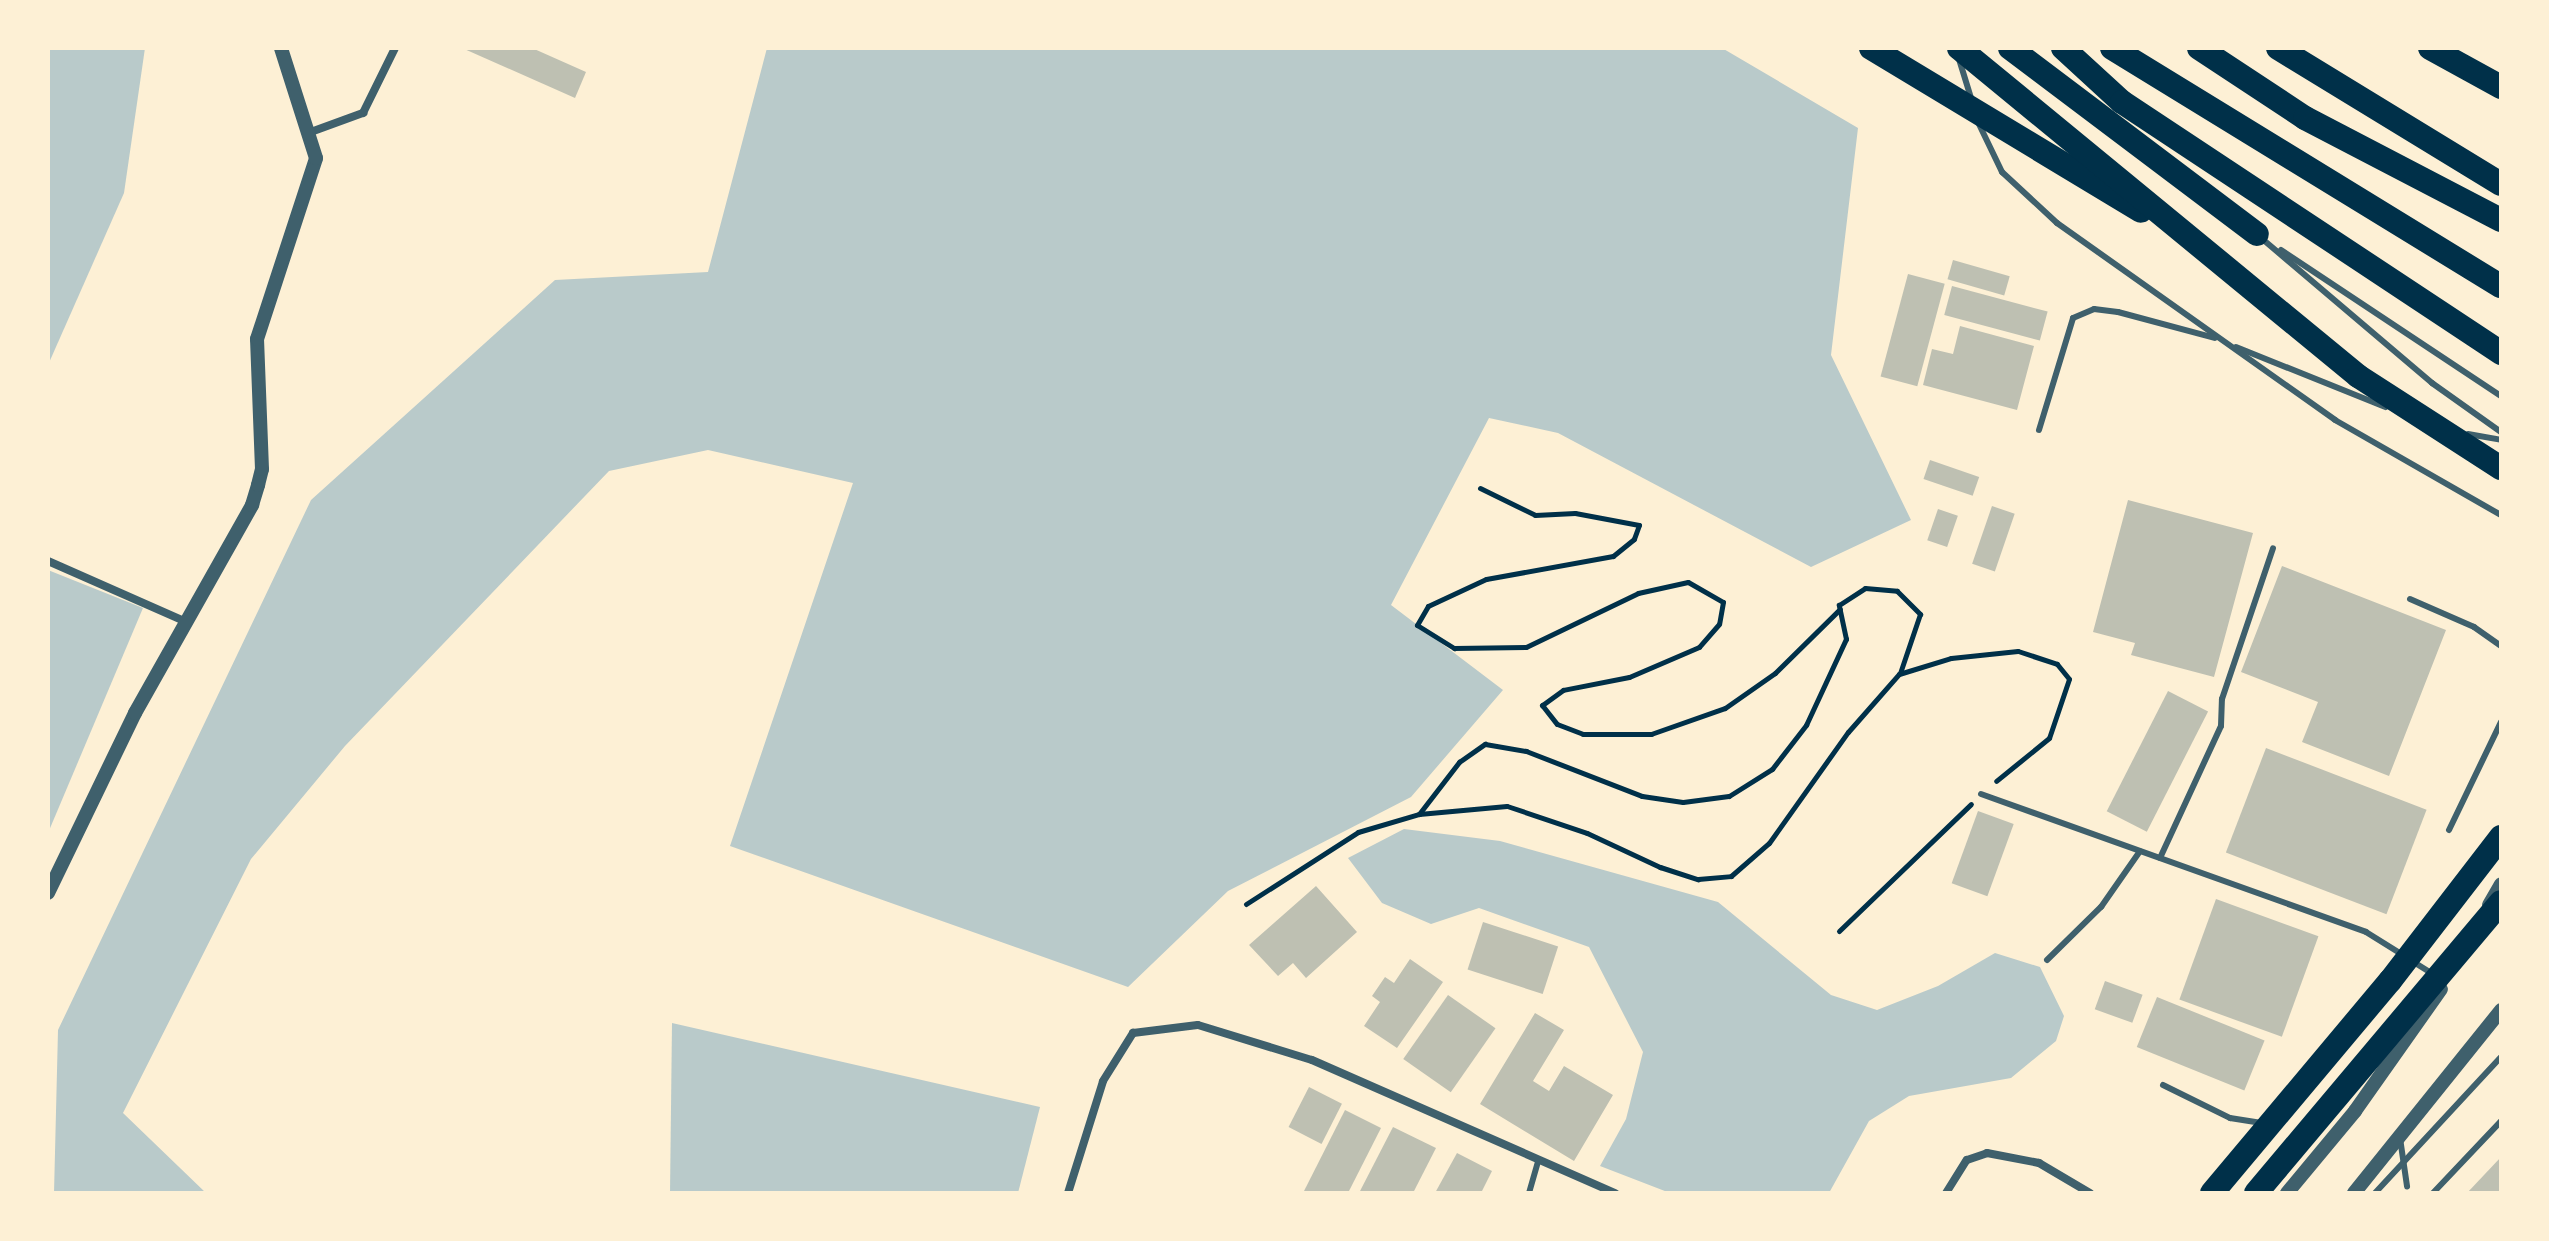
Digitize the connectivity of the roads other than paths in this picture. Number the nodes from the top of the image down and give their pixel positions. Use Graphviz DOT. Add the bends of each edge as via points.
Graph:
graph roads {
  1 [pos="281,48"];
  2 [pos="395,48"];
  3 [pos="1871,48"];
  4 [pos="1957,48"];
  5 [pos="2010,48"];
  6 [pos="2063,48"];
  7 [pos="2112,48"];
  8 [pos="2199,48"];
  9 [pos="2278,48"];
  10 [pos="2430,48"];
  11 [pos="2501,87"];
  12 [pos="308,133"];
  13 [pos="2501,184"];
  14 [pos="2501,220"];
  15 [pos="2257,234"];
  16 [pos="2202,248"];
  17 [pos="2501,286"];
  18 [pos="2443,312"];
  19 [pos="2501,343"];
  20 [pos="2501,353"];
  21 [pos="2501,396"];
  22 [pos="2039,430"];
  23 [pos="2501,432"];
  24 [pos="2501,440"];
  25 [pos="2501,468"];
  26 [pos="2501,515"];
  27 [pos="2273,548"];
  28 [pos="48,561"];
  29 [pos="2410,599"];
  30 [pos="186,622"];
  31 [pos="2501,646"];
  32 [pos="2501,722"];
  33 [pos="1981,794"];
  34 [pos="2449,830"];
  35 [pos="2501,837"];
  36 [pos="2140,851"];
  37 [pos="2160,858"];
  38 [pos="2501,884"];
  39 [pos="48,893"];
  40 [pos="2501,902"];
  41 [pos="2047,960"];
  42 [pos="2445,982"];
  43 [pos="2499,1015"];
  44 [pos="2501,1057"];
  45 [pos="2163,1085"];
  46 [pos="2501,1121"];
  47 [pos="2284,1131"];
  48 [pos="2293,1137"];
  49 [pos="2400,1138"];
  50 [pos="2321,1154"];
  51 [pos="1538,1162"];
  52 [pos="2407,1186"];
  53 [pos="1068,1193"];
  54 [pos="1529,1193"];
  55 [pos="1615,1193"];
  56 [pos="1946,1193"];
  57 [pos="2090,1193"];
  58 [pos="2212,1193"];
  59 [pos="2256,1193"];
  60 [pos="2287,1193"];
  61 [pos="2354,1193"];
  62 [pos="2375,1193"];
  63 [pos="2433,1193"];
  1 -- 12 [label="street"];
  2 -- 12 [label="street" via="363,113"];
  3 -- 16 [label="highway"];
  4 -- 16 [label="highway"];
  4 -- 26 [label="lane" via="1978,124 2002,172 2057,223 2335,420"];
  5 -- 15 [label="highway"];
  6 -- 18 [label="highway" via="2122,102"];
  7 -- 17 [label="highway"];
  8 -- 14 [label="highway" via="2305,118"];
  9 -- 13 [label="highway"];
  10 -- 11 [label="highway"];
  12 -- 30 [label="street" via="316,158 312,177 257,339 262,469 252,505"];
  15 -- 21 [label="lane"];
  15 -- 23 [label="lane" via="2432,383"];
  16 -- 25 [label="highway" via="2358,376"];
  18 -- 19 [label="highway"];
  18 -- 20 [label="highway"];
  22 -- 24 [label="lane" via="2073,318 2094,309 2213,337 2347,394 2479,438"];
  27 -- 37 [label="lane" via="2222,699 2221,726"];
  28 -- 30 [label="street"];
  29 -- 31 [label="lane" via="2474,627"];
  30 -- 39 [label="street"];
  32 -- 34 [label="lane"];
  33 -- 36 [label="lane"];
  35 -- 58 [label="highway" via="2390,981"];
  36 -- 37 [label="lane"];
  36 -- 41 [label="lane" via="2101,907"];
  37 -- 42 [label="lane" via="2366,932"];
  38 -- 42 [label="street"];
  40 -- 59 [label="highway"];
  42 -- 50 [label="street"];
  43 -- 49 [label="street"];
  44 -- 62 [label="lane"];
  45 -- 47 [label="lane" via="2230,1118"];
  46 -- 63 [label="lane"];
  48 -- 50 [label="lane"];
  49 -- 52 [label="lane"];
  49 -- 61 [label="street"];
  50 -- 60 [label="street"];
  51 -- 53 [label="street" via="1312,1060 1198,1025 1133,1033 1103,1081"];
  51 -- 54 [label="lane"];
  51 -- 55 [label="street"];
  56 -- 57 [label="street" via="1967,1160 1987,1153 2039,1163"];
}
